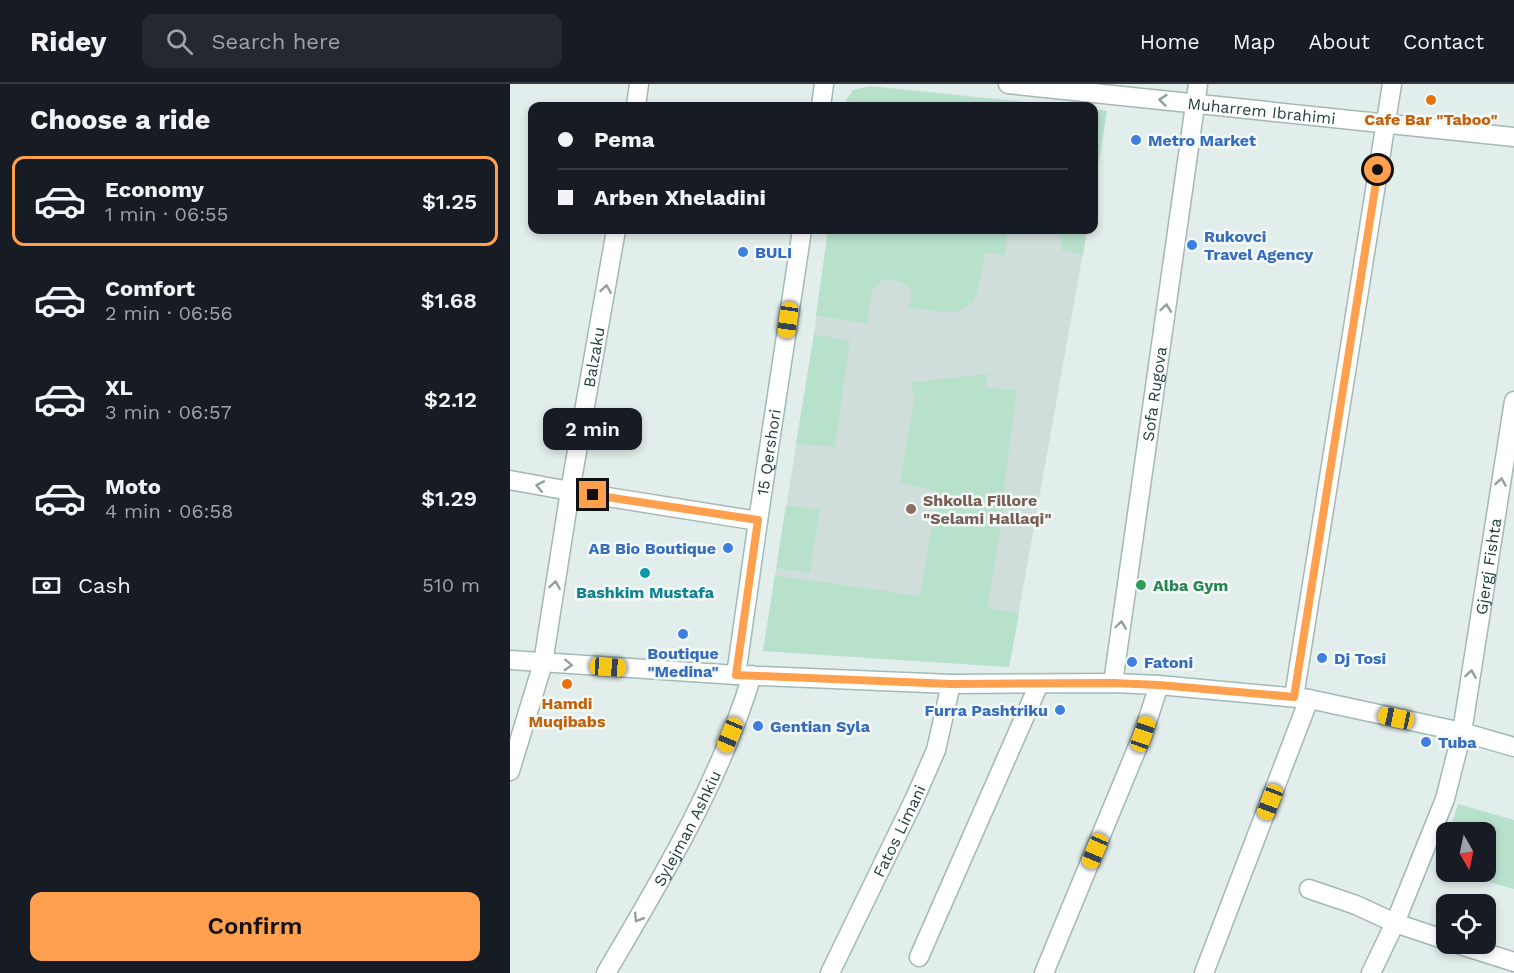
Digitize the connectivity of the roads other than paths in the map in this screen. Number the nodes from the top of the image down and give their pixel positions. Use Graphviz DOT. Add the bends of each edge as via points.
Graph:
graph roads {
  1 [pos="639,84"];
  2 [pos="824,84"];
  3 [pos="1016,84"];
  4 [pos="1198,84"];
  5 [pos="1392,84"];
  6 [pos="637,102"];
  7 [pos="822,102"];
  8 [pos="1195,104"];
  9 [pos="1385,124"];
  10 [pos="1514,137"];
  11 [pos="615,234"];
  12 [pos="801,234"];
  13 [pos="1514,401"];
  14 [pos="510,480"];
  15 [pos="570,491"];
  16 [pos="758,520"];
  17 [pos="510,660"];
  18 [pos="543,663"];
  19 [pos="744,675"];
  20 [pos="1113,683"];
  21 [pos="951,684"];
  22 [pos="1039,684"];
  23 [pos="1159,685"];
  24 [pos="1301,698"];
  25 [pos="1462,732"];
  26 [pos="1514,747"];
  27 [pos="510,771"];
  28 [pos="1309,889"];
  29 [pos="1395,923"];
  30 [pos="1436,937"];
  31 [pos="1489,954"];
  32 [pos="919,957"];
  33 [pos="1514,962"];
  34 [pos="606,973"];
  35 [pos="830,973"];
  36 [pos="1044,973"];
  37 [pos="1204,973"];
  38 [pos="1371,973"];
  1 -- 6 [label="street"];
  2 -- 7 [label="street"];
  8 -- 3 [label="street, Muharrem Ibrahimi, one-way"];
  4 -- 8 [label="street, Sofa Rugova"];
  5 -- 9 [label="street"];
  8 -- 9 [label="street, Muharrem Ibrahimi"];
  20 -- 8 [label="street, Sofa Rugova, one-way"];
  9 -- 10 [label="street, Muharrem Ibrahimi"];
  9 -- 24 [label="street"];
  15 -- 11 [label="street, Balzaku, one-way"];
  12 -- 16 [label="street, 15 Qershori"];
  25 -- 13 [label="street, Gjergj Fishta, one-way"];
  15 -- 14 [label="street, one-way"];
  15 -- 16 [label="street"];
  18 -- 15 [label="street, Balzaku, one-way"];
  16 -- 19 [label="street, 15 Qershori"];
  17 -- 18 [label="street"];
  18 -- 19 [label="street, one-way"];
  18 -- 27 [label="street, Balzaku"];
  19 -- 21 [label="street"];
  19 -- 34 [label="street, Sylejman Ashkiu, one-way" via="743,703 718,764 686,833"];
  20 -- 22 [label="street"];
  20 -- 23 [label="street"];
  21 -- 22 [label="street"];
  21 -- 35 [label="street, Fatos Limani" via="936,750"];
  22 -- 32 [label="street"];
  23 -- 24 [label="street"];
  23 -- 36 [label="street" via="1139,745"];
  24 -- 25 [label="street"];
  24 -- 37 [label="street"];
  25 -- 26 [label="street"];
  25 -- 29 [label="street, Gjergj Fishta" via="1445,799"];
  28 -- 29 [label="street"];
  29 -- 30 [label="street"];
  29 -- 38 [label="street, Gjergj Fishta"];
  31 -- 33 [label="street"];
}
